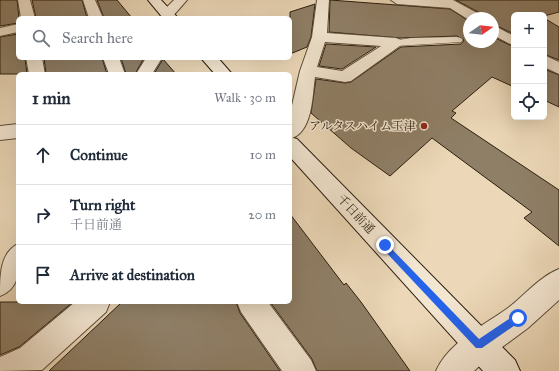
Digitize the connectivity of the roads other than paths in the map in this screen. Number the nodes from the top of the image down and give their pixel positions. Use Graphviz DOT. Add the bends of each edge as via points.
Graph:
graph roads {
  1 [pos="24,0"];
  2 [pos="89,0"];
  3 [pos="154,0"];
  4 [pos="181,0"];
  5 [pos="323,0"];
  6 [pos="397,0"];
  7 [pos="466,12"];
  8 [pos="28,16"];
  9 [pos="95,16"];
  10 [pos="169,16"];
  11 [pos="16,28"];
  12 [pos="0,32"];
  13 [pos="499,33"];
  14 [pos="319,37"];
  15 [pos="457,40"];
  16 [pos="511,40"];
  17 [pos="396,43"];
  18 [pos="34,60"];
  19 [pos="113,60"];
  20 [pos="153,60"];
  21 [pos="211,60"];
  22 [pos="547,62"];
  23 [pos="559,70"];
  24 [pos="308,71"];
  25 [pos="37,72"];
  26 [pos="117,72"];
  27 [pos="145,72"];
  28 [pos="222,72"];
  29 [pos="292,130"];
  30 [pos="16,131"];
  31 [pos="0,132"];
  32 [pos="292,146"];
  33 [pos="559,282"];
  34 [pos="94,304"];
  35 [pos="252,304"];
  36 [pos="479,345"];
  37 [pos="4,371"];
  38 [pos="300,371"];
  39 [pos="452,371"];
  40 [pos="504,371"];
  1 -- 8 [label="street"];
  2 -- 9 [label="street"];
  3 -- 10 [label="street"];
  4 -- 10 [label="street"];
  5 -- 14 [label="street"];
  6 -- 7 [label="street" via="453,4"];
  11 -- 12 [label="street"];
  13 -- 16 [label="street"];
  14 -- 17 [label="street"];
  14 -- 24 [label="street"];
  15 -- 17 [label="lane"];
  17 -- 24 [label="street" via="344,77"];
  18 -- 25 [label="street"];
  19 -- 26 [label="street"];
  20 -- 27 [label="street"];
  21 -- 28 [label="street"];
  22 -- 23 [label="street"];
  24 -- 29 [label="street" via="298,125"];
  30 -- 31 [label="street"];
  32 -- 36 [label="street, 千日前通"];
  33 -- 36 [label="street" via="518,318"];
  34 -- 37 [label="street" via="31,359"];
  35 -- 38 [label="street"];
  36 -- 39 [label="street"];
  36 -- 40 [label="street, 千日前通"];
}
